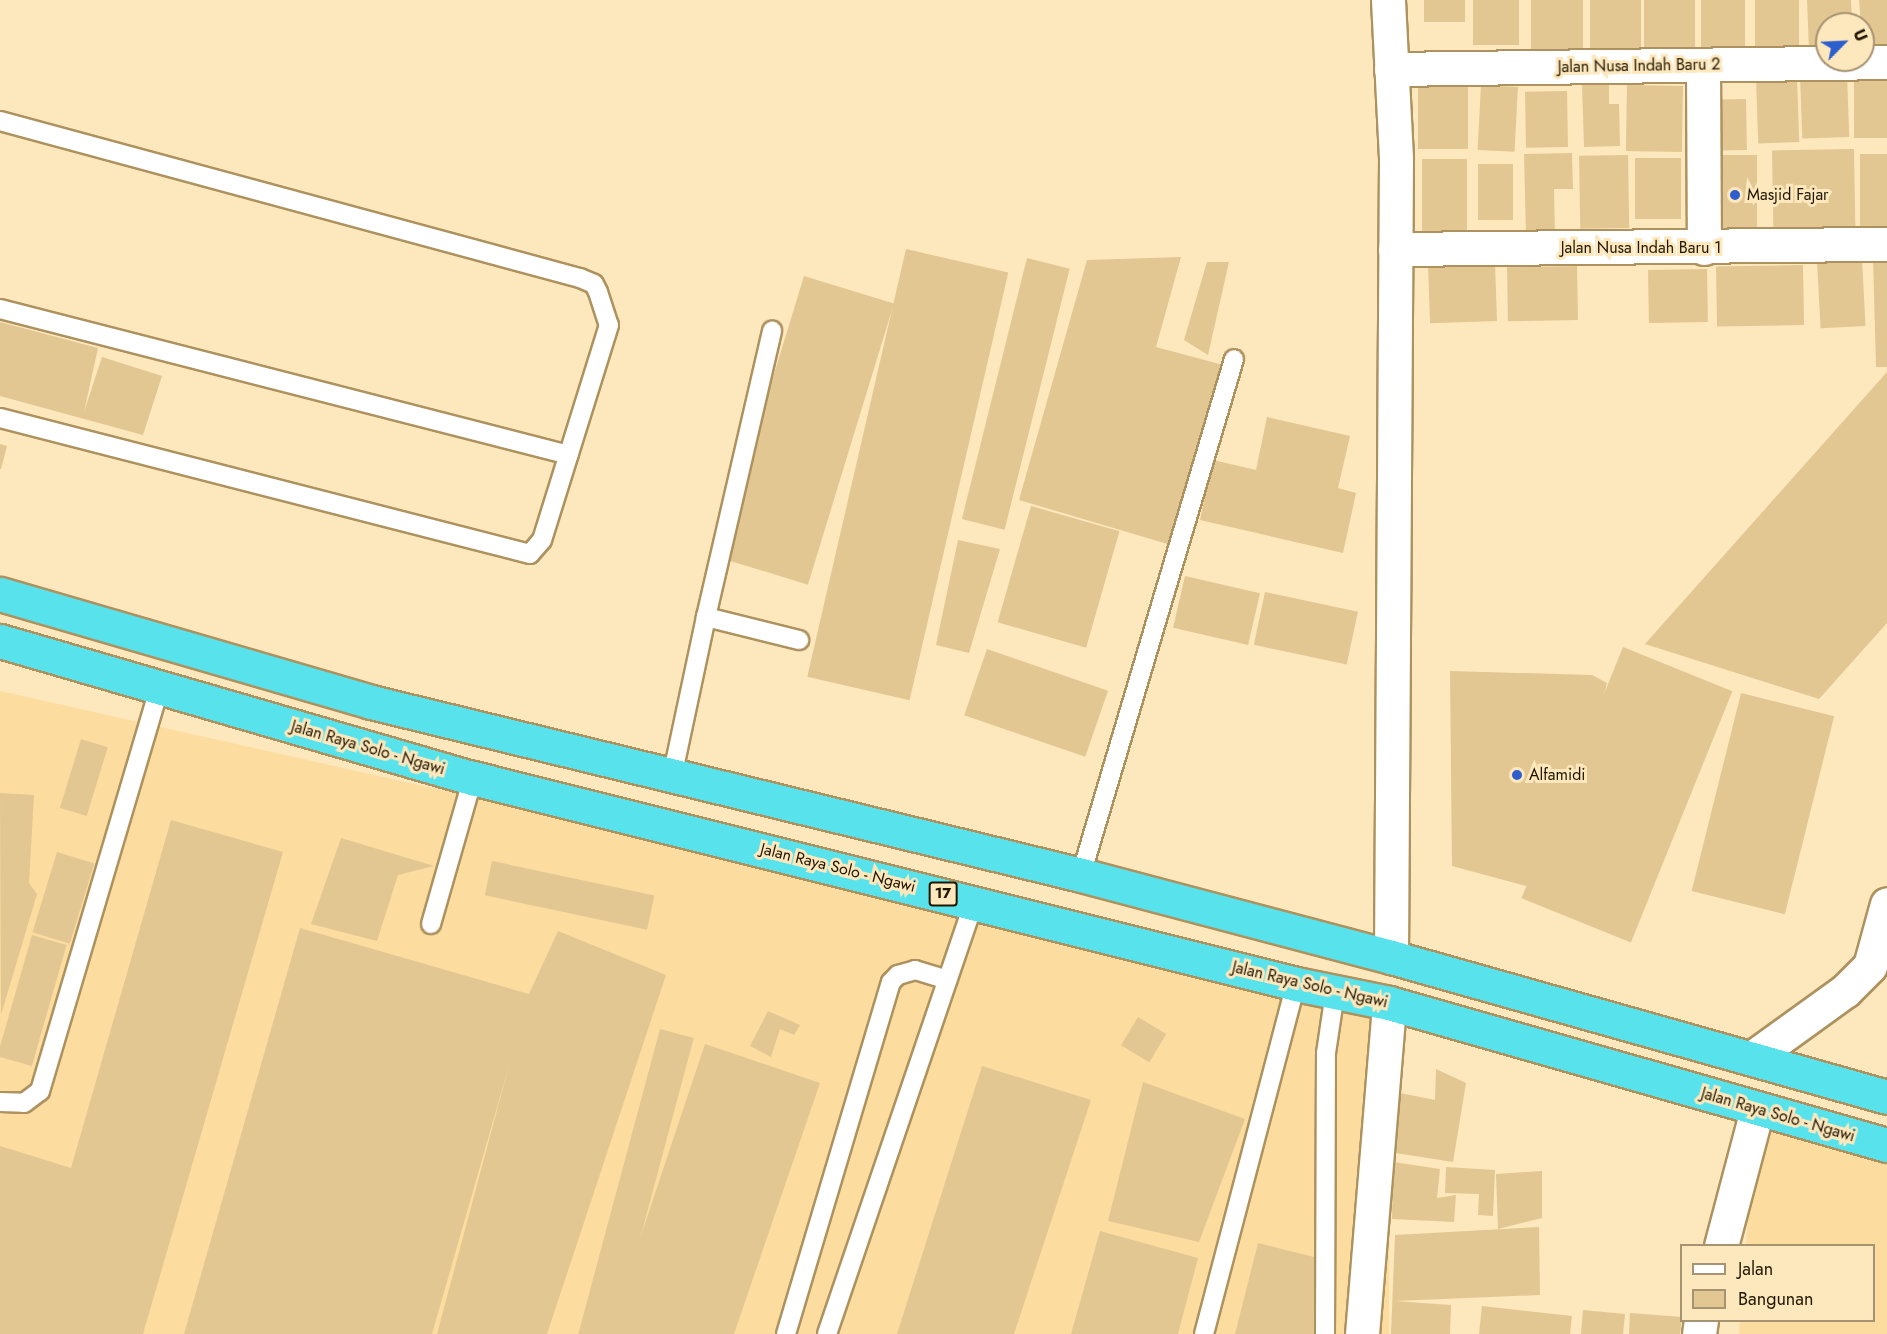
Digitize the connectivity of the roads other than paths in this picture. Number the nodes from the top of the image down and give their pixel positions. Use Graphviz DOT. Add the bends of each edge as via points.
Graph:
graph roads {
  1 [pos="1388,0"];
  2 [pos="1887,62"];
  3 [pos="1704,65"];
  4 [pos="1391,69"];
  5 [pos="0,121"];
  6 [pos="1887,244"];
  7 [pos="1704,248"];
  8 [pos="1395,249"];
  9 [pos="0,309"];
  10 [pos="772,330"];
  11 [pos="1234,359"];
  12 [pos="0,417"];
  13 [pos="569,455"];
  14 [pos="0,594"];
  15 [pos="706,617"];
  16 [pos="800,640"];
  17 [pos="0,641"];
  18 [pos="160,687"];
  19 [pos="672,777"];
  20 [pos="473,778"];
  21 [pos="1081,875"];
  22 [pos="974,902"];
  23 [pos="1887,904"];
  24 [pos="431,924"];
  25 [pos="1391,957"];
  26 [pos="1878,967"];
  27 [pos="947,980"];
  28 [pos="1296,984"];
  29 [pos="1335,993"];
  30 [pos="1389,1003"];
  31 [pos="1752,1058"];
  32 [pos="1887,1096"];
  33 [pos="0,1102"];
  34 [pos="1757,1110"];
  35 [pos="1887,1145"];
  36 [pos="1721,1244"];
  37 [pos="786,1334"];
  38 [pos="827,1334"];
  39 [pos="1204,1334"];
  40 [pos="1325,1334"];
  41 [pos="1362,1334"];
  1 -- 4 [label="street"];
  2 -- 3 [label="street, Jalan Nusa Indah Baru 2"];
  3 -- 4 [label="street, Jalan Nusa Indah Baru 2"];
  3 -- 7 [label="street"];
  4 -- 8 [label="street"];
  5 -- 13 [label="lane" via="594,284 605,305 609,325"];
  6 -- 7 [label="street, Jalan Nusa Indah Baru 1"];
  7 -- 8 [label="street, Jalan Nusa Indah Baru 1"];
  8 -- 25 [label="street"];
  9 -- 13 [label="lane"];
  10 -- 15 [label="lane"];
  11 -- 21 [label="lane"];
  12 -- 13 [label="lane" via="530,554 542,540"];
  14 -- 19 [label="highway" via="371,702"];
  15 -- 16 [label="lane"];
  15 -- 19 [label="lane"];
  17 -- 18 [label="highway, Jalan Raya Solo - Ngawi / 17"];
  18 -- 20 [label="highway, Jalan Raya Solo - Ngawi / 17"];
  18 -- 33 [label="lane" via="40,1091 24,1103"];
  19 -- 21 [label="highway"];
  20 -- 22 [label="highway, Jalan Raya Solo - Ngawi / 17"];
  20 -- 24 [label="lane"];
  21 -- 25 [label="highway"];
  22 -- 27 [label="lane"];
  22 -- 28 [label="highway, Jalan Raya Solo - Ngawi / 17"];
  23 -- 26 [label="street"];
  25 -- 30 [label="highway"];
  25 -- 31 [label="highway"];
  26 -- 31 [label="street"];
  27 -- 37 [label="lane" via="915,970 898,975 891,982"];
  27 -- 38 [label="lane"];
  28 -- 29 [label="highway, Jalan Raya Solo - Ngawi / 17"];
  28 -- 39 [label="lane"];
  29 -- 30 [label="highway, Jalan Raya Solo - Ngawi / 17"];
  29 -- 40 [label="lane" via="1326,1053"];
  30 -- 34 [label="highway, Jalan Raya Solo - Ngawi / 17"];
  30 -- 41 [label="street"];
  31 -- 32 [label="highway"];
  34 -- 35 [label="highway, Jalan Raya Solo - Ngawi / 17"];
  34 -- 36 [label="street"];
}
